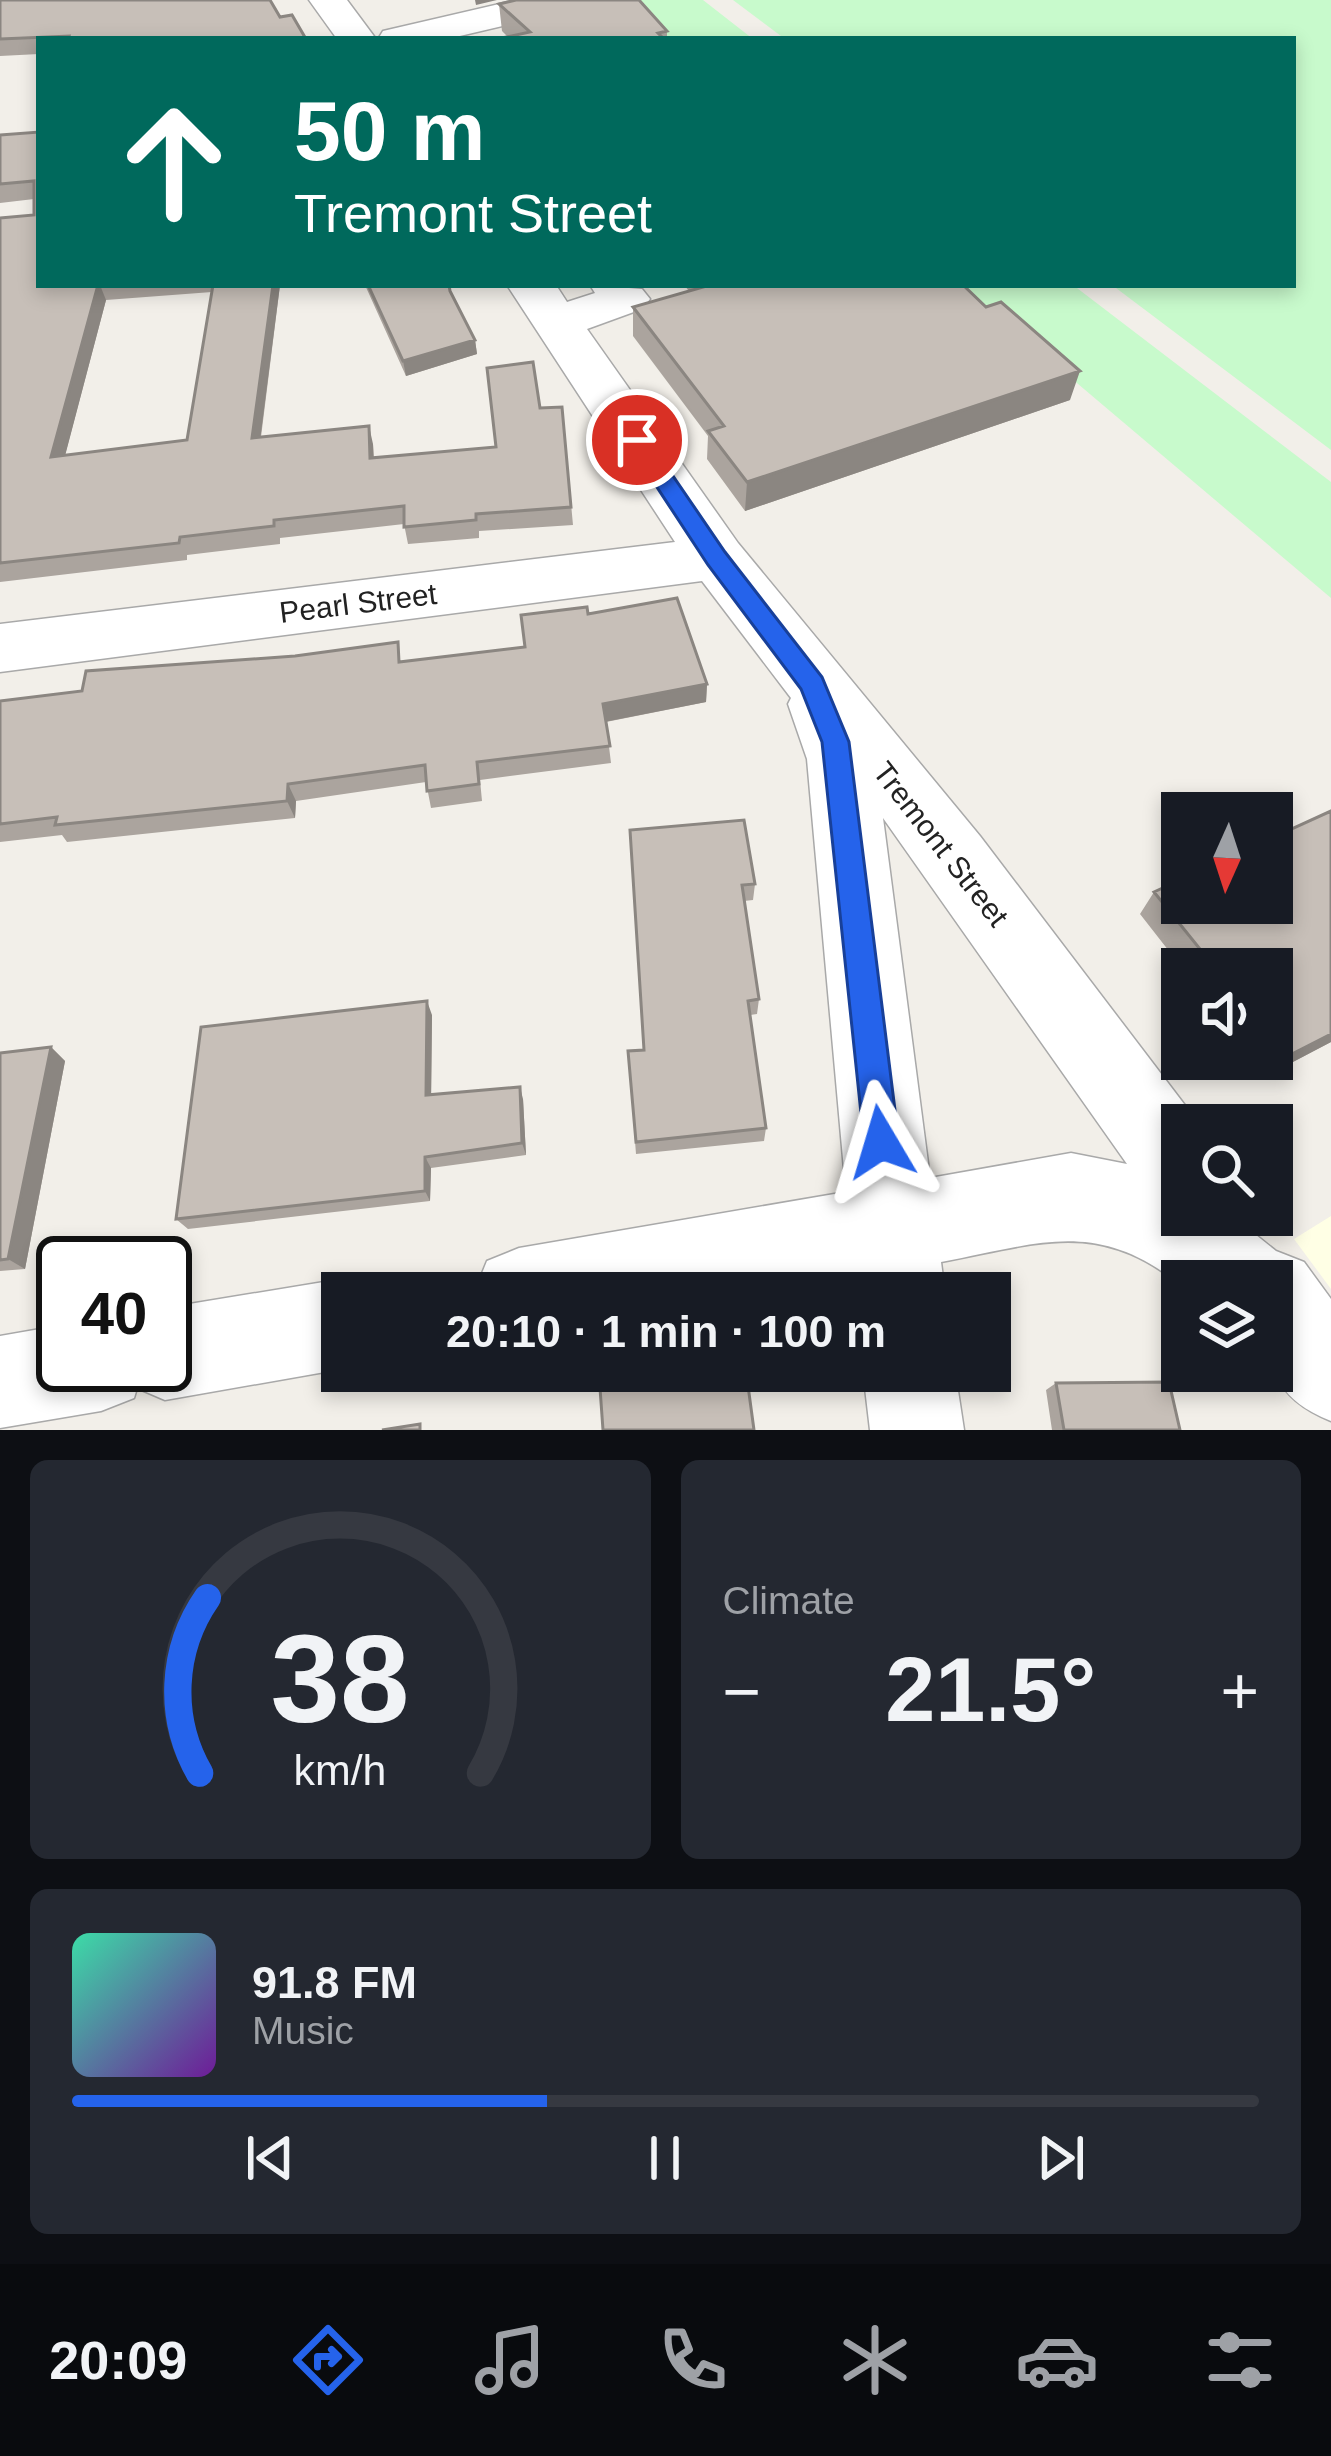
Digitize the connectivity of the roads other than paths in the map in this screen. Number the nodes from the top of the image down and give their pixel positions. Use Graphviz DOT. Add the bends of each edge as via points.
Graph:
graph roads {
  1 [pos="328,0"];
  2 [pos="566,0"];
  3 [pos="355,36"];
  4 [pos="410,36"];
  5 [pos="617,288"];
  6 [pos="544,303"];
  7 [pos="717,559"];
  8 [pos="0,648"];
  9 [pos="812,684"];
  10 [pos="1161,1142"];
  11 [pos="896,1260"];
  12 [pos="1217,1260"];
  13 [pos="759,1272"];
  14 [pos="321,1328"];
  15 [pos="192,1349"];
  16 [pos="36,1376"];
  17 [pos="0,1382"];
  18 [pos="912,1392"];
  19 [pos="917,1430"];
  1 -- 3 [label="street"];
  2 -- 4 [label="street"];
  5 -- 6 [label="street" via="625,298"];
  6 -- 7 [label="street, Tremont Street"];
  7 -- 8 [label="street, Pearl Street"];
  7 -- 9 [label="street, Tremont Street"];
  9 -- 10 [label="street, Tremont Street" via="955,858"];
  9 -- 11 [label="street" via="841,759"];
  11 -- 12 [label="street" via="1048,1198 1109,1198 1175,1227"];
  11 -- 13 [label="street"];
  14 -- 15 [label="street"];
  16 -- 17 [label="street"];
  18 -- 19 [label="street"];
}
